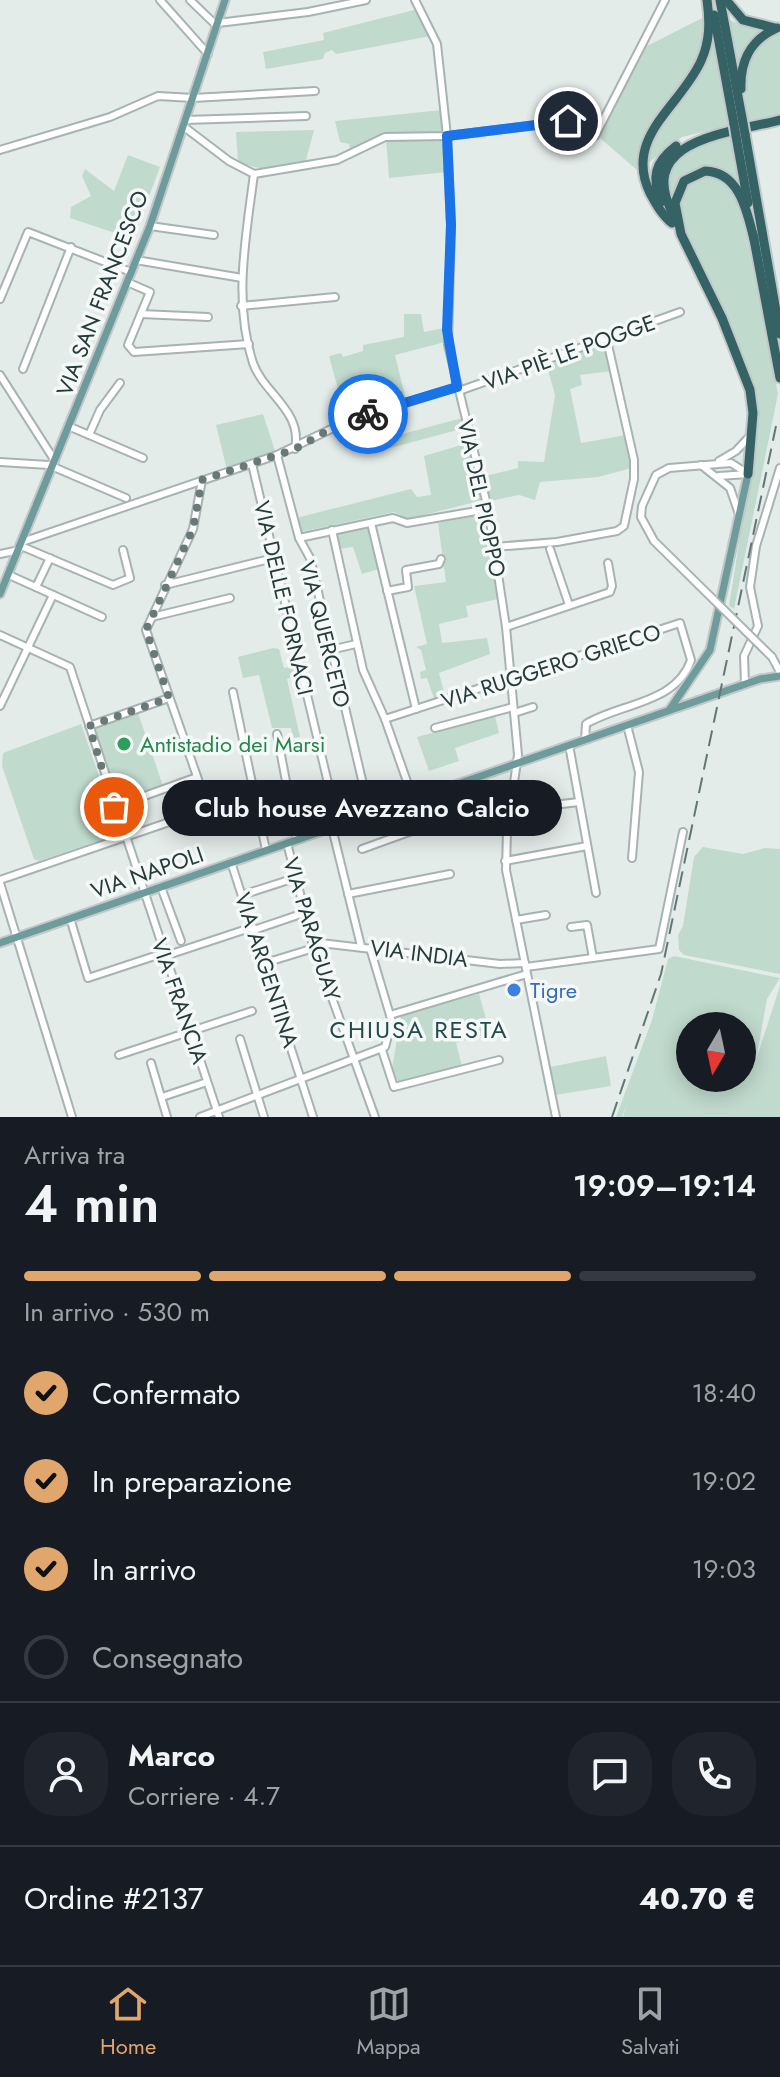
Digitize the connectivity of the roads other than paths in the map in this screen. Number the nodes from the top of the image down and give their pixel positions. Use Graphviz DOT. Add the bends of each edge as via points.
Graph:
graph roads {
  1 [pos="160,0"];
  2 [pos="190,0"];
  3 [pos="225,0"];
  4 [pos="366,0"];
  5 [pos="415,0"];
  6 [pos="665,0"];
  7 [pos="709,0"];
  8 [pos="723,0"];
  9 [pos="217,24"];
  10 [pos="778,28"];
  11 [pos="208,54"];
  12 [pos="315,91"];
  13 [pos="193,98"];
  14 [pos="306,116"];
  15 [pos="780,120"];
  16 [pos="184,123"];
  17 [pos="742,129"];
  18 [pos="447,136"];
  19 [pos="0,150"];
  20 [pos="254,174"];
  21 [pos="675,222"];
  22 [pos="150,226"];
  23 [pos="214,235"];
  24 [pos="754,239"];
  25 [pos="71,247"];
  26 [pos="136,260"];
  27 [pos="131,272"];
  28 [pos="242,278"];
  29 [pos="127,282"];
  30 [pos="335,297"];
  31 [pos="0,299"];
  32 [pos="241,306"];
  33 [pos="680,312"];
  34 [pos="141,314"];
  35 [pos="208,317"];
  36 [pos="780,334"];
  37 [pos="606,336"];
  38 [pos="249,344"];
  39 [pos="23,369"];
  40 [pos="0,375"];
  41 [pos="780,378"];
  42 [pos="120,383"];
  43 [pos="458,389"];
  44 [pos="68,426"];
  45 [pos="752,433"];
  46 [pos="89,435"];
  47 [pos="295,449"];
  48 [pos="277,455"];
  49 [pos="143,458"];
  50 [pos="0,462"];
  51 [pos="717,462"];
  52 [pos="54,464"];
  53 [pos="252,464"];
  54 [pos="701,465"];
  55 [pos="780,468"];
  56 [pos="748,474"];
  57 [pos="715,475"];
  58 [pos="202,480"];
  59 [pos="126,498"];
  60 [pos="488,509"];
  61 [pos="740,520"];
  62 [pos="371,523"];
  63 [pos="332,530"];
  64 [pos="299,538"];
  65 [pos="21,546"];
  66 [pos="494,547"];
  67 [pos="550,549"];
  68 [pos="123,550"];
  69 [pos="0,554"];
  70 [pos="50,558"];
  71 [pos="274,558"];
  72 [pos="441,559"];
  73 [pos="608,563"];
  74 [pos="9,575"];
  75 [pos="165,585"];
  76 [pos="36,587"];
  77 [pos="387,591"];
  78 [pos="0,594"];
  79 [pos="53,595"];
  80 [pos="230,598"];
  81 [pos="569,605"];
  82 [pos="102,617"];
  83 [pos="152,617"];
  84 [pos="506,627"];
  85 [pos="0,635"];
  86 [pos="356,644"];
  87 [pos="28,648"];
  88 [pos="330,650"];
  89 [pos="780,674"];
  90 [pos="511,681"];
  91 [pos="745,684"];
  92 [pos="233,692"];
  93 [pos="169,698"];
  94 [pos="0,706"];
  95 [pos="533,707"];
  96 [pos="416,709"];
  97 [pos="514,710"];
  98 [pos="669,711"];
  99 [pos="385,719"];
  100 [pos="627,725"];
  101 [pos="89,726"];
  102 [pos="435,728"];
  103 [pos="277,734"];
  104 [pos="585,740"];
  105 [pos="569,745"];
  106 [pos="517,763"];
  107 [pos="197,777"];
  108 [pos="254,793"];
  109 [pos="414,799"];
  110 [pos="579,802"];
  111 [pos="114,807"];
  112 [pos="208,808"];
  113 [pos="510,810"];
  114 [pos="370,814"];
  115 [pos="335,826"];
  116 [pos="683,832"];
  117 [pos="125,838"];
  118 [pos="297,839"];
  119 [pos="287,843"];
  120 [pos="587,846"];
  121 [pos="362,849"];
  122 [pos="266,850"];
  123 [pos="632,858"];
  124 [pos="505,861"];
  125 [pos="231,862"];
  126 [pos="450,874"];
  127 [pos="295,878"];
  128 [pos="0,882"];
  129 [pos="161,887"];
  130 [pos="143,892"];
  131 [pos="596,893"];
  132 [pos="348,894"];
  133 [pos="242,895"];
  134 [pos="304,913"];
  135 [pos="546,915"];
  136 [pos="70,918"];
  137 [pos="516,920"];
  138 [pos="571,927"];
  139 [pos="254,928"];
  140 [pos="14,938"];
  141 [pos="181,941"];
  142 [pos="0,943"];
  143 [pos="313,945"];
  144 [pos="361,946"];
  145 [pos="370,948"];
  146 [pos="165,955"];
  147 [pos="593,958"];
  148 [pos="265,963"];
  149 [pos="526,968"];
  150 [pos="252,1011"];
  151 [pos="390,1015"];
  152 [pos="190,1031"];
  153 [pos="240,1039"];
  154 [pos="382,1050"];
  155 [pos="119,1055"];
  156 [pos="355,1059"];
  157 [pos="499,1060"];
  158 [pos="151,1063"];
  159 [pos="302,1078"];
  160 [pos="207,1082"];
  161 [pos="258,1095"];
  162 [pos="162,1097"];
  163 [pos="218,1114"];
  164 [pos="72,1117"];
  165 [pos="167,1117"];
  166 [pos="200,1117"];
  167 [pos="264,1117"];
  168 [pos="313,1117"];
  169 [pos="375,1117"];
  170 [pos="556,1117"];
  1 -- 11 [label="street"];
  2 -- 9 [label="street"];
  3 -- 9 [label="main road, VIA SAN FRANCESCO"];
  4 -- 9 [label="street"];
  5 -- 18 [label="street, VIA DEL PIOPPO" via="437,44"];
  6 -- 18 [label="street" via="595,136 568,121"];
  7 -- 17 [label="highway"];
  7 -- 21 [label="highway" via="705,52 642,152 647,186 663,215"];
  8 -- 10 [label="highway" via="740,19"];
  8 -- 17 [label="highway"];
  9 -- 11 [label="main road, VIA SAN FRANCESCO"];
  10 -- 17 [label="highway" via="756,41 743,63"];
  11 -- 13 [label="main road, VIA SAN FRANCESCO"];
  12 -- 13 [label="street"];
  13 -- 16 [label="main road, VIA SAN FRANCESCO"];
  13 -- 19 [label="street" via="158,96 115,116"];
  14 -- 16 [label="street"];
  15 -- 17 [label="highway"];
  16 -- 20 [label="street" via="229,161"];
  16 -- 22 [label="main road, VIA SAN FRANCESCO"];
  17 -- 21 [label="highway" via="698,136 662,158 655,185"];
  17 -- 24 [label="highway"];
  17 -- 36 [label="highway"];
  18 -- 20 [label="street" via="385,137 337,160"];
  18 -- 43 [label="street, VIA DEL PIOPPO" via="447,330"];
  20 -- 28 [label="street"];
  21 -- 24 [label="highway" via="680,186 697,172 713,171 738,192"];
  21 -- 45 [label="highway" via="750,390"];
  22 -- 23 [label="street"];
  22 -- 26 [label="main road, VIA SAN FRANCESCO"];
  24 -- 41 [label="highway"];
  25 -- 27 [label="street"];
  25 -- 31 [label="street" via="28,232"];
  25 -- 39 [label="street"];
  26 -- 27 [label="main road, VIA SAN FRANCESCO"];
  26 -- 28 [label="street"];
  27 -- 29 [label="main road, VIA SAN FRANCESCO"];
  28 -- 32 [label="street"];
  29 -- 34 [label="street" via="150,292"];
  29 -- 44 [label="main road, VIA SAN FRANCESCO"];
  30 -- 32 [label="street"];
  32 -- 38 [label="street"];
  33 -- 37 [label="street, VIA PIÈ LE POGGE"];
  34 -- 35 [label="street"];
  34 -- 38 [label="street" via="128,345 134,352"];
  37 -- 43 [label="street, VIA PIÈ LE POGGE"];
  37 -- 66 [label="street" via="634,468 623,529"];
  38 -- 47 [label="street" via="257,372 288,411"];
  40 -- 52 [label="street"];
  42 -- 46 [label="street"];
  43 -- 47 [label="street, VIA PIÈ LE POGGE" via="350,420"];
  43 -- 60 [label="street, VIA DEL PIOPPO"];
  44 -- 46 [label="street"];
  44 -- 52 [label="main road, VIA SAN FRANCESCO"];
  45 -- 51 [label="street"];
  45 -- 56 [label="highway"];
  46 -- 49 [label="street"];
  47 -- 48 [label="street, VIA PIÈ LE POGGE"];
  48 -- 53 [label="street, VIA PIÈ LE POGGE"];
  48 -- 64 [label="street, VIA QUERCETO"];
  50 -- 52 [label="street"];
  51 -- 54 [label="street"];
  51 -- 56 [label="street"];
  52 -- 59 [label="street"];
  52 -- 65 [label="main road, VIA SAN FRANCESCO"];
  53 -- 58 [label="street, VIA PIÈ LE POGGE"];
  53 -- 71 [label="street, VIA DELLE FORNACI"];
  54 -- 57 [label="street"];
  54 -- 89 [label="street, bridge" via="685,464 656,475 645,492 641,517 666,556 772,657"];
  55 -- 91 [label="street" via="756,546 750,587 758,626 744,656"];
  56 -- 57 [label="street"];
  56 -- 61 [label="main road"];
  57 -- 61 [label="street" via="730,488"];
  58 -- 65 [label="street, VIA PIÈ LE POGGE"];
  58 -- 75 [label="street" via="193,529"];
  60 -- 62 [label="street" via="407,523 393,518"];
  60 -- 66 [label="street, VIA DEL PIOPPO"];
  61 -- 98 [label="main road" via="710,650"];
  62 -- 63 [label="street"];
  62 -- 77 [label="street"];
  63 -- 64 [label="street"];
  63 -- 86 [label="street"];
  64 -- 88 [label="street, VIA QUERCETO" via="310,558"];
  65 -- 69 [label="street, VIA PIÈ LE POGGE"];
  65 -- 70 [label="street"];
  65 -- 74 [label="main road, VIA SAN FRANCESCO"];
  66 -- 84 [label="street, VIA DEL PIOPPO"];
  67 -- 81 [label="street"];
  68 -- 70 [label="street" via="130,578 113,585"];
  70 -- 76 [label="street"];
  71 -- 75 [label="street"];
  71 -- 115 [label="street, VIA DELLE FORNACI"];
  72 -- 77 [label="street" via="439,564 406,570 408,587"];
  73 -- 81 [label="street" via="610,592"];
  74 -- 76 [label="street"];
  74 -- 78 [label="main road, VIA SAN FRANCESCO"];
  75 -- 83 [label="street"];
  76 -- 79 [label="street"];
  77 -- 96 [label="street"];
  79 -- 82 [label="street"];
  79 -- 87 [label="street"];
  80 -- 83 [label="street"];
  81 -- 84 [label="street"];
  83 -- 93 [label="street" via="147,633"];
  84 -- 90 [label="street, VIA DEL PIOPPO"];
  85 -- 87 [label="street"];
  86 -- 88 [label="street"];
  86 -- 99 [label="street"];
  87 -- 94 [label="street"];
  87 -- 101 [label="street, VIA FRANCIA" via="70,667"];
  88 -- 114 [label="street, VIA QUERCETO"];
  89 -- 91 [label="main road, VIA NAPOLI"];
  90 -- 96 [label="street, VIA RUGGERO GRIECO"];
  90 -- 97 [label="street, VIA DEL PIOPPO"];
  90 -- 104 [label="street, VIA RUGGERO GRIECO" via="680,623 691,660 679,681 658,696 586,724"];
  91 -- 98 [label="main road, VIA NAPOLI"];
  92 -- 108 [label="street"];
  93 -- 101 [label="street"];
  93 -- 107 [label="street"];
  95 -- 97 [label="street"];
  96 -- 99 [label="street, VIA RUGGERO GRIECO"];
  97 -- 102 [label="street"];
  97 -- 106 [label="street, VIA DEL PIOPPO"];
  98 -- 100 [label="main road, VIA NAPOLI"];
  99 -- 109 [label="street"];
  100 -- 104 [label="main road, VIA NAPOLI"];
  100 -- 123 [label="street" via="639,772"];
  101 -- 111 [label="street, VIA FRANCIA"];
  103 -- 118 [label="street"];
  104 -- 105 [label="main road, VIA NAPOLI"];
  105 -- 106 [label="main road, VIA NAPOLI"];
  105 -- 110 [label="street"];
  106 -- 109 [label="main road, VIA NAPOLI"];
  106 -- 113 [label="street, VIA DEL PIOPPO"];
  107 -- 111 [label="street"];
  107 -- 112 [label="street"];
  108 -- 112 [label="street"];
  108 -- 122 [label="street"];
  109 -- 114 [label="main road, VIA NAPOLI"];
  109 -- 121 [label="street" via="423,827"];
  110 -- 113 [label="street"];
  110 -- 120 [label="street"];
  111 -- 117 [label="street, VIA FRANCIA"];
  112 -- 117 [label="street"];
  113 -- 124 [label="street, VIA DEL PIOPPO"];
  114 -- 115 [label="main road, VIA NAPOLI"];
  115 -- 118 [label="main road, VIA NAPOLI"];
  115 -- 132 [label="street, VIA DELLE FORNACI"];
  116 -- 147 [label="street, VIA INDIA" via="659,949"];
  117 -- 128 [label="street"];
  117 -- 130 [label="street, VIA FRANCIA"];
  118 -- 119 [label="main road, VIA NAPOLI"];
  119 -- 122 [label="main road, VIA NAPOLI"];
  119 -- 127 [label="street, VIA PARAGUAY"];
  120 -- 124 [label="street"];
  120 -- 131 [label="street"];
  122 -- 125 [label="main road, VIA NAPOLI"];
  124 -- 137 [label="street, VIA DEL PIOPPO"];
  125 -- 129 [label="main road, VIA NAPOLI"];
  125 -- 133 [label="street, VIA ARGENTINA"];
  126 -- 132 [label="street"];
  127 -- 133 [label="street"];
  127 -- 134 [label="street, VIA PARAGUAY"];
  128 -- 140 [label="street"];
  129 -- 130 [label="main road, VIA NAPOLI"];
  129 -- 141 [label="street"];
  130 -- 136 [label="main road, VIA NAPOLI"];
  130 -- 146 [label="street, VIA FRANCIA"];
  132 -- 144 [label="street, VIA DELLE FORNACI"];
  133 -- 139 [label="street, VIA ARGENTINA"];
  134 -- 139 [label="street"];
  134 -- 143 [label="street, VIA PARAGUAY"];
  135 -- 137 [label="street"];
  136 -- 140 [label="main road, VIA NAPOLI"];
  136 -- 146 [label="street" via="88,978"];
  137 -- 149 [label="street, VIA DEL PIOPPO"];
  138 -- 147 [label="street" via="587,925"];
  139 -- 146 [label="street"];
  139 -- 148 [label="street, VIA ARGENTINA"];
  140 -- 142 [label="main road, VIA NAPOLI"];
  140 -- 164 [label="street"];
  143 -- 144 [label="street, VIA INDIA"];
  143 -- 148 [label="street"];
  143 -- 156 [label="street, VIA PARAGUAY"];
  144 -- 145 [label="street, VIA INDIA"];
  145 -- 149 [label="street, VIA INDIA"];
  145 -- 151 [label="street"];
  146 -- 152 [label="street, VIA FRANCIA"];
  147 -- 149 [label="street, VIA INDIA"];
  148 -- 159 [label="street, VIA ARGENTINA"];
  149 -- 151 [label="street"];
  149 -- 170 [label="street, VIA DEL PIOPPO"];
  150 -- 152 [label="street"];
  151 -- 154 [label="street" via="392,1032"];
  152 -- 155 [label="street"];
  152 -- 160 [label="street, VIA FRANCIA"];
  153 -- 161 [label="street"];
  154 -- 156 [label="street"];
  154 -- 157 [label="street" via="394,1087"];
  156 -- 159 [label="street"];
  156 -- 169 [label="street, VIA PARAGUAY"];
  158 -- 162 [label="street"];
  159 -- 161 [label="street"];
  159 -- 168 [label="street, VIA ARGENTINA"];
  160 -- 162 [label="street"];
  160 -- 163 [label="street, VIA FRANCIA"];
  161 -- 163 [label="street"];
  161 -- 167 [label="street"];
  162 -- 165 [label="street"];
  163 -- 166 [label="street"];
}
